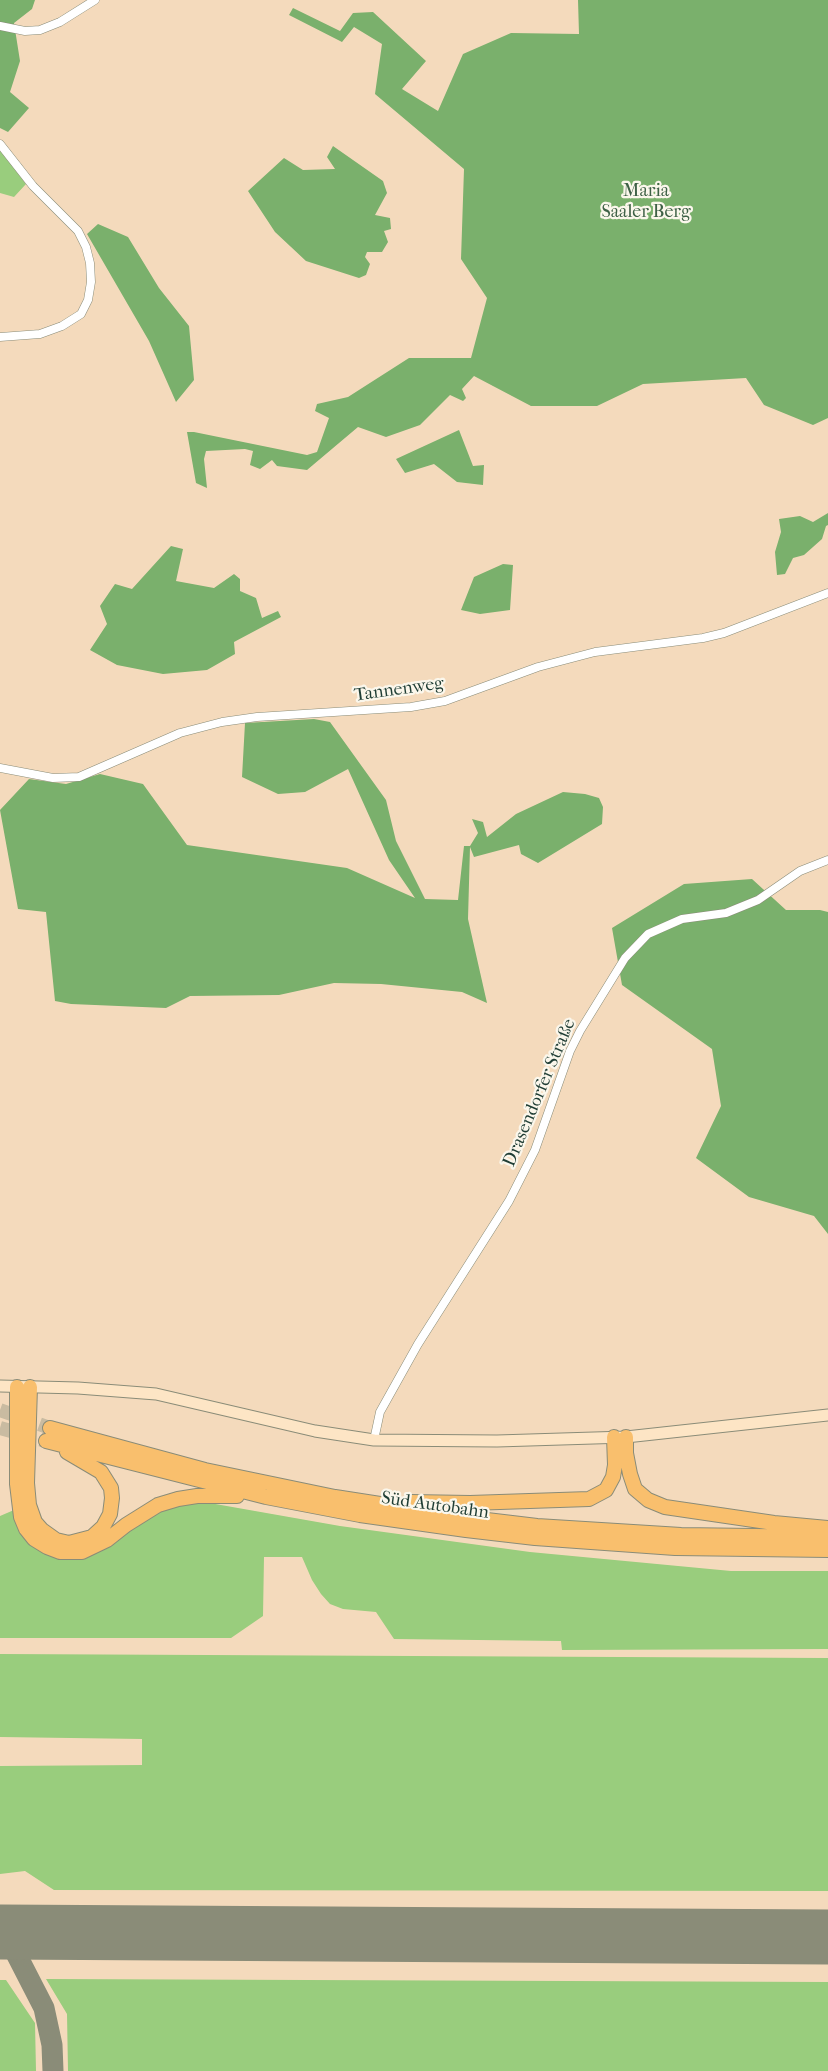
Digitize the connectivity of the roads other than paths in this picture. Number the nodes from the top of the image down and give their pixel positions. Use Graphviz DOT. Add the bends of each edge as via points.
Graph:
graph roads {
  1 [pos="95,0"];
  2 [pos="0,26"];
  3 [pos="0,144"];
  4 [pos="0,337"];
  5 [pos="828,593"];
  6 [pos="0,768"];
  7 [pos="828,860"];
  8 [pos="0,1386"];
  9 [pos="24,1387"];
  10 [pos="828,1415"];
  11 [pos="48,1434"];
  12 [pos="620,1437"];
  13 [pos="374,1440"];
  14 [pos="266,1497"];
  15 [pos="378,1505"];
  16 [pos="828,1528"];
  17 [pos="828,1537"];
  18 [pos="828,1550"];
  1 -- 2 [label="street" via="60,22 40,30"];
  3 -- 4 [label="street" via="33,186 78,231 88,255 91,282 88,300 81,314 62,326 40,334"];
  5 -- 6 [label="street, Tannenweg" via="724,633 594,652 552,662 445,700 411,707 222,722 180,733 79,777 53,778"];
  7 -- 13 [label="street, Drasendorfer Straße" via="800,871 758,900 726,912 682,918 648,934 625,958 570,1050 535,1150 509,1200 418,1344 380,1412"];
  8 -- 9 [label="main road"];
  9 -- 11 [label="highway" via="27,1483 29,1506 35,1522 56,1540 69,1543 92,1537 110,1514 110,1488 101,1472"];
  9 -- 13 [label="main road" via="132,1390 316,1431"];
  9 -- 14 [label="highway" via="17,1484 21,1517 34,1539 47,1547 71,1553 82,1552 107,1540 158,1505 178,1499 197,1496"];
  10 -- 12 [label="main road"];
  11 -- 14 [label="highway, Süd Autobahn" via="154,1470"];
  11 -- 15 [label="highway, Süd Autobahn"];
  12 -- 13 [label="main road"];
  12 -- 15 [label="highway" via="613,1477 606,1490 589,1500"];
  12 -- 16 [label="highway" via="635,1489 648,1500 665,1507"];
  14 -- 18 [label="highway, Süd Autobahn" via="360,1515 535,1538 675,1548"];
  15 -- 17 [label="highway, Süd Autobahn" via="556,1527 681,1535"];
}
